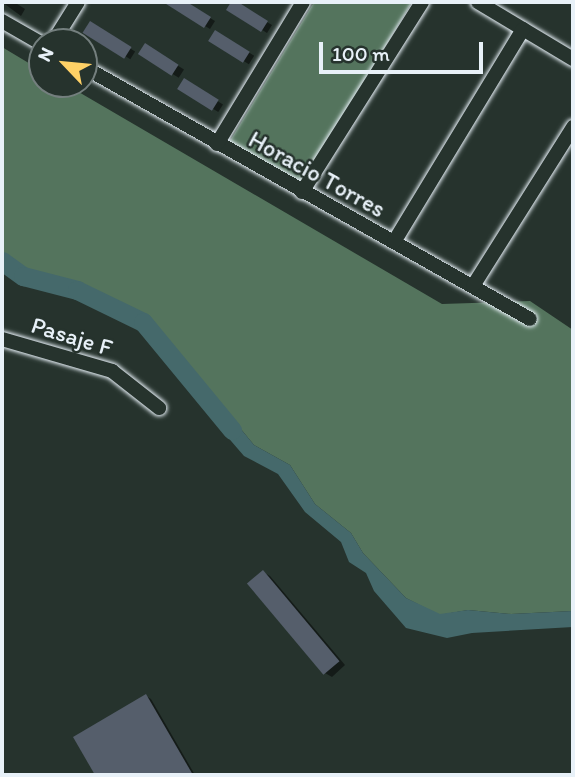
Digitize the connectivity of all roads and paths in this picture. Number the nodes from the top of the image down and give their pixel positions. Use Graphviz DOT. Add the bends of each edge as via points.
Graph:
graph roads {
  1 [pos="78,2"];
  2 [pos="303,2"];
  3 [pos="422,2"];
  4 [pos="478,2"];
  5 [pos="2,22"];
  6 [pos="62,28"];
  7 [pos="523,29"];
  8 [pos="28,36"];
  9 [pos="573,59"];
  10 [pos="98,75"];
  11 [pos="573,127"];
  12 [pos="217,145"];
  13 [pos="302,192"];
  14 [pos="394,242"];
  15 [pos="473,286"];
  16 [pos="530,318"];
  17 [pos="2,339"];
  18 [pos="159,408"];
  1 -- 6 [label="street"];
  2 -- 12 [label="street"];
  3 -- 13 [label="street"];
  4 -- 7 [label="street"];
  5 -- 8 [label="street"];
  7 -- 9 [label="street"];
  7 -- 14 [label="street"];
  10 -- 12 [label="street, Horacio Torres"];
  11 -- 15 [label="street"];
  12 -- 13 [label="street, Horacio Torres"];
  13 -- 14 [label="street, Horacio Torres"];
  14 -- 15 [label="street, Horacio Torres"];
  15 -- 16 [label="street, Horacio Torres"];
  17 -- 18 [label="street, Pasaje F" via="112,371"];
}
